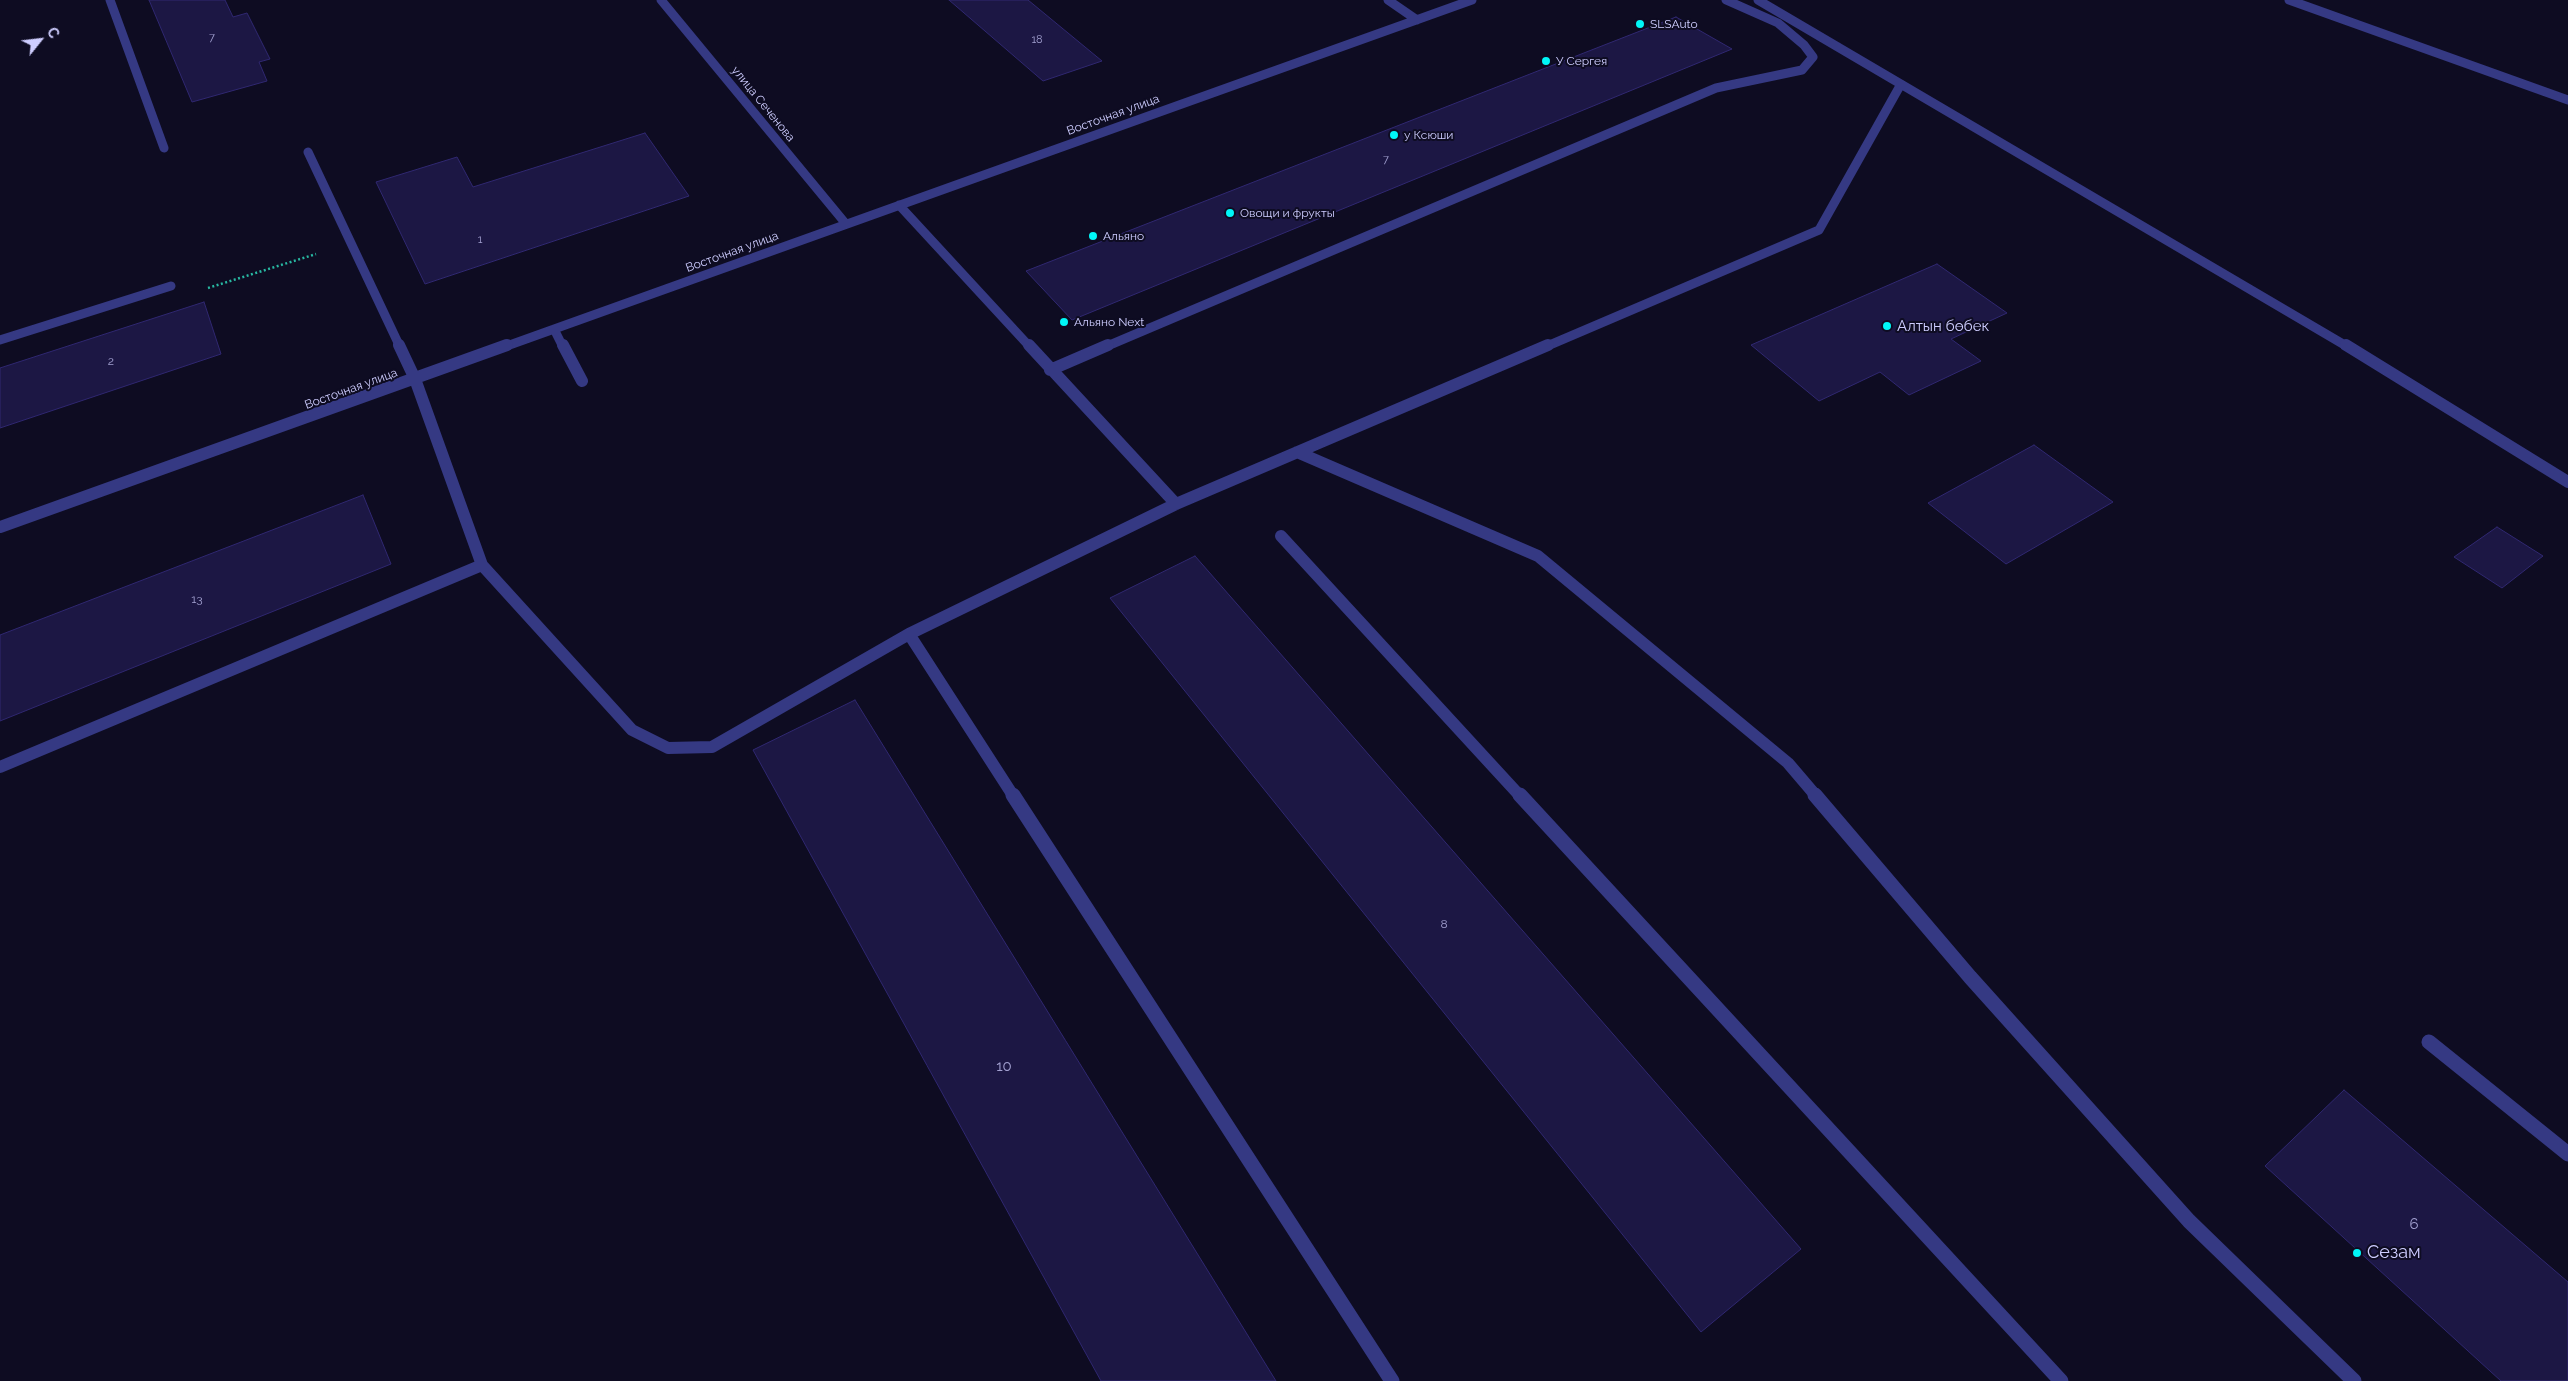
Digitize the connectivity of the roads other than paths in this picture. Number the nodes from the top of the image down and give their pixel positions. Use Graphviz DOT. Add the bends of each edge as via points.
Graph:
graph roads {
  1 [pos="110,0"];
  2 [pos="661,0"];
  3 [pos="1388,0"];
  4 [pos="1472,0"];
  5 [pos="1726,0"];
  6 [pos="1758,0"];
  7 [pos="2289,0"];
  8 [pos="1417,20"];
  9 [pos="1901,84"];
  10 [pos="2568,100"];
  11 [pos="164,148"];
  12 [pos="308,152"];
  13 [pos="899,205"];
  14 [pos="846,224"];
  15 [pos="171,286"];
  16 [pos="554,329"];
  17 [pos="0,340"];
  18 [pos="1050,370"];
  19 [pos="415,379"];
  20 [pos="582,381"];
  21 [pos="1297,452"];
  22 [pos="2568,482"];
  23 [pos="1176,504"];
  24 [pos="0,527"];
  25 [pos="1281,536"];
  26 [pos="482,565"];
  27 [pos="909,634"];
  28 [pos="0,767"];
  29 [pos="2429,1042"];
  30 [pos="2568,1154"];
  31 [pos="1392,1381"];
  32 [pos="2061,1381"];
  33 [pos="2354,1381"];
  1 -- 11 [label="lane"];
  2 -- 14 [label="lane, улица Сеченова"];
  3 -- 8 [label="lane"];
  4 -- 8 [label="lane, Восточная улица"];
  5 -- 18 [label="lane" via="1778,23 1813,57 1802,70 1716,88"];
  6 -- 9 [label="lane"];
  7 -- 10 [label="lane"];
  8 -- 13 [label="lane, Восточная улица"];
  9 -- 21 [label="lane" via="1818,230"];
  9 -- 22 [label="lane" via="2270,299"];
  12 -- 19 [label="lane"];
  13 -- 14 [label="lane, Восточная улица"];
  13 -- 18 [label="lane"];
  14 -- 16 [label="lane, Восточная улица"];
  15 -- 17 [label="lane"];
  16 -- 19 [label="lane, Восточная улица"];
  16 -- 20 [label="lane"];
  18 -- 23 [label="lane"];
  19 -- 24 [label="lane, Восточная улица"];
  19 -- 26 [label="lane"];
  21 -- 23 [label="lane"];
  21 -- 33 [label="lane" via="1538,556 1788,763 1970,977 2189,1221"];
  23 -- 27 [label="lane"];
  25 -- 32 [label="lane"];
  26 -- 27 [label="lane" via="632,730 668,748 712,747"];
  26 -- 28 [label="lane"];
  27 -- 31 [label="lane"];
  29 -- 30 [label="lane"];
}
